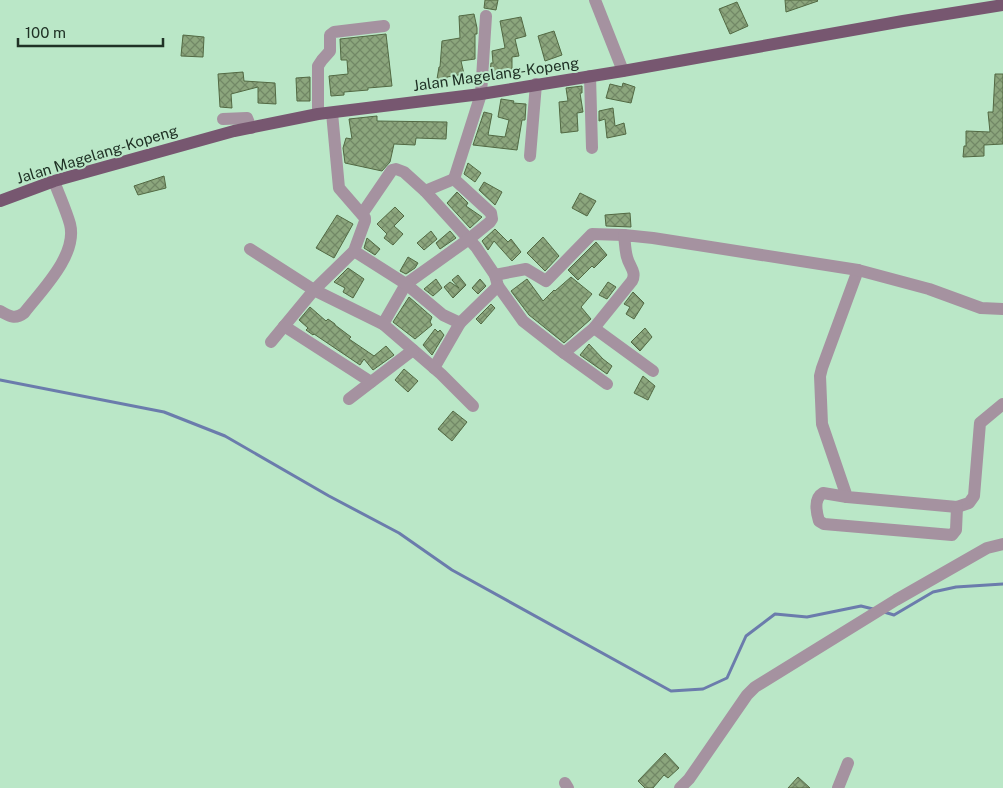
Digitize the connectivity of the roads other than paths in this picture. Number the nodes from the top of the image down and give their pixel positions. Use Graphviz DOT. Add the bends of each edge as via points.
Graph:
graph roads {
  1 [pos="595,0"];
  2 [pos="1003,5"];
  3 [pos="486,16"];
  4 [pos="384,26"];
  5 [pos="623,72"];
  6 [pos="590,76"];
  7 [pos="536,84"];
  8 [pos="481,94"];
  9 [pos="332,113"];
  10 [pos="318,114"];
  11 [pos="223,119"];
  12 [pos="251,128"];
  13 [pos="592,148"];
  14 [pos="530,156"];
  15 [pos="454,179"];
  16 [pos="54,181"];
  17 [pos="425,191"];
  18 [pos="0,201"];
  19 [pos="362,214"];
  20 [pos="624,235"];
  21 [pos="469,240"];
  22 [pos="250,249"];
  23 [pos="354,251"];
  24 [pos="858,270"];
  25 [pos="496,280"];
  26 [pos="406,284"];
  27 [pos="314,290"];
  28 [pos="1003,309"];
  29 [pos="0,311"];
  30 [pos="460,322"];
  31 [pos="383,324"];
  32 [pos="284,326"];
  33 [pos="594,328"];
  34 [pos="271,342"];
  35 [pos="413,350"];
  36 [pos="564,353"];
  37 [pos="434,368"];
  38 [pos="653,371"];
  39 [pos="371,382"];
  40 [pos="608,384"];
  41 [pos="349,399"];
  42 [pos="1003,404"];
  43 [pos="472,406"];
  44 [pos="847,498"];
  45 [pos="957,507"];
  46 [pos="1003,544"];
  47 [pos="848,763"];
  48 [pos="680,788"];
  49 [pos="838,788"];
  1 -- 5 [label="street"];
  2 -- 5 [label="main road, Jalan Magelang-Kopeng"];
  3 -- 8 [label="street"];
  4 -- 10 [label="street" via="330,35 330,51 318,66"];
  5 -- 6 [label="main road, Jalan Magelang-Kopeng"];
  6 -- 7 [label="main road, Jalan Magelang-Kopeng"];
  6 -- 13 [label="street"];
  7 -- 8 [label="main road, Jalan Magelang-Kopeng"];
  7 -- 14 [label="street"];
  8 -- 9 [label="main road, Jalan Magelang-Kopeng"];
  8 -- 15 [label="street"];
  9 -- 10 [label="main road, Jalan Magelang-Kopeng"];
  9 -- 19 [label="street" via="339,188"];
  10 -- 12 [label="main road, Jalan Magelang-Kopeng"];
  11 -- 12 [label="street" via="243,116"];
  12 -- 16 [label="main road, Jalan Magelang-Kopeng"];
  15 -- 17 [label="street"];
  15 -- 21 [label="street" via="492,216 490,222"];
  16 -- 18 [label="main road, Jalan Magelang-Kopeng"];
  16 -- 29 [label="street" via="70,225 69,250 24,313 16,318"];
  17 -- 19 [label="street" via="404,172 392,170"];
  17 -- 21 [label="street"];
  19 -- 23 [label="street" via="366,221"];
  20 -- 24 [label="street"];
  20 -- 25 [label="street" via="592,234 546,281 526,269"];
  20 -- 33 [label="street" via="626,255 634,277"];
  21 -- 25 [label="street"];
  21 -- 26 [label="street"];
  22 -- 27 [label="street"];
  23 -- 26 [label="street"];
  23 -- 27 [label="street"];
  24 -- 28 [label="street" via="981,308"];
  24 -- 44 [label="street" via="820,376 822,424"];
  25 -- 30 [label="street"];
  25 -- 36 [label="street" via="523,321"];
  26 -- 30 [label="street" via="443,315"];
  26 -- 31 [label="street"];
  27 -- 31 [label="street"];
  27 -- 32 [label="street"];
  30 -- 37 [label="street"];
  31 -- 35 [label="street"];
  32 -- 34 [label="street"];
  32 -- 39 [label="street"];
  33 -- 36 [label="street"];
  33 -- 38 [label="street"];
  35 -- 37 [label="street"];
  35 -- 39 [label="street"];
  36 -- 40 [label="street"];
  37 -- 43 [label="street"];
  39 -- 41 [label="street"];
  42 -- 45 [label="street" via="980,423 974,496 969,503"];
  44 -- 45 [label="street"];
  44 -- 45 [label="street" via="819,494 819,520 824,524 952,535"];
  46 -- 48 [label="street" via="987,548 896,600 750,691"];
  47 -- 49 [label="street"];
}
